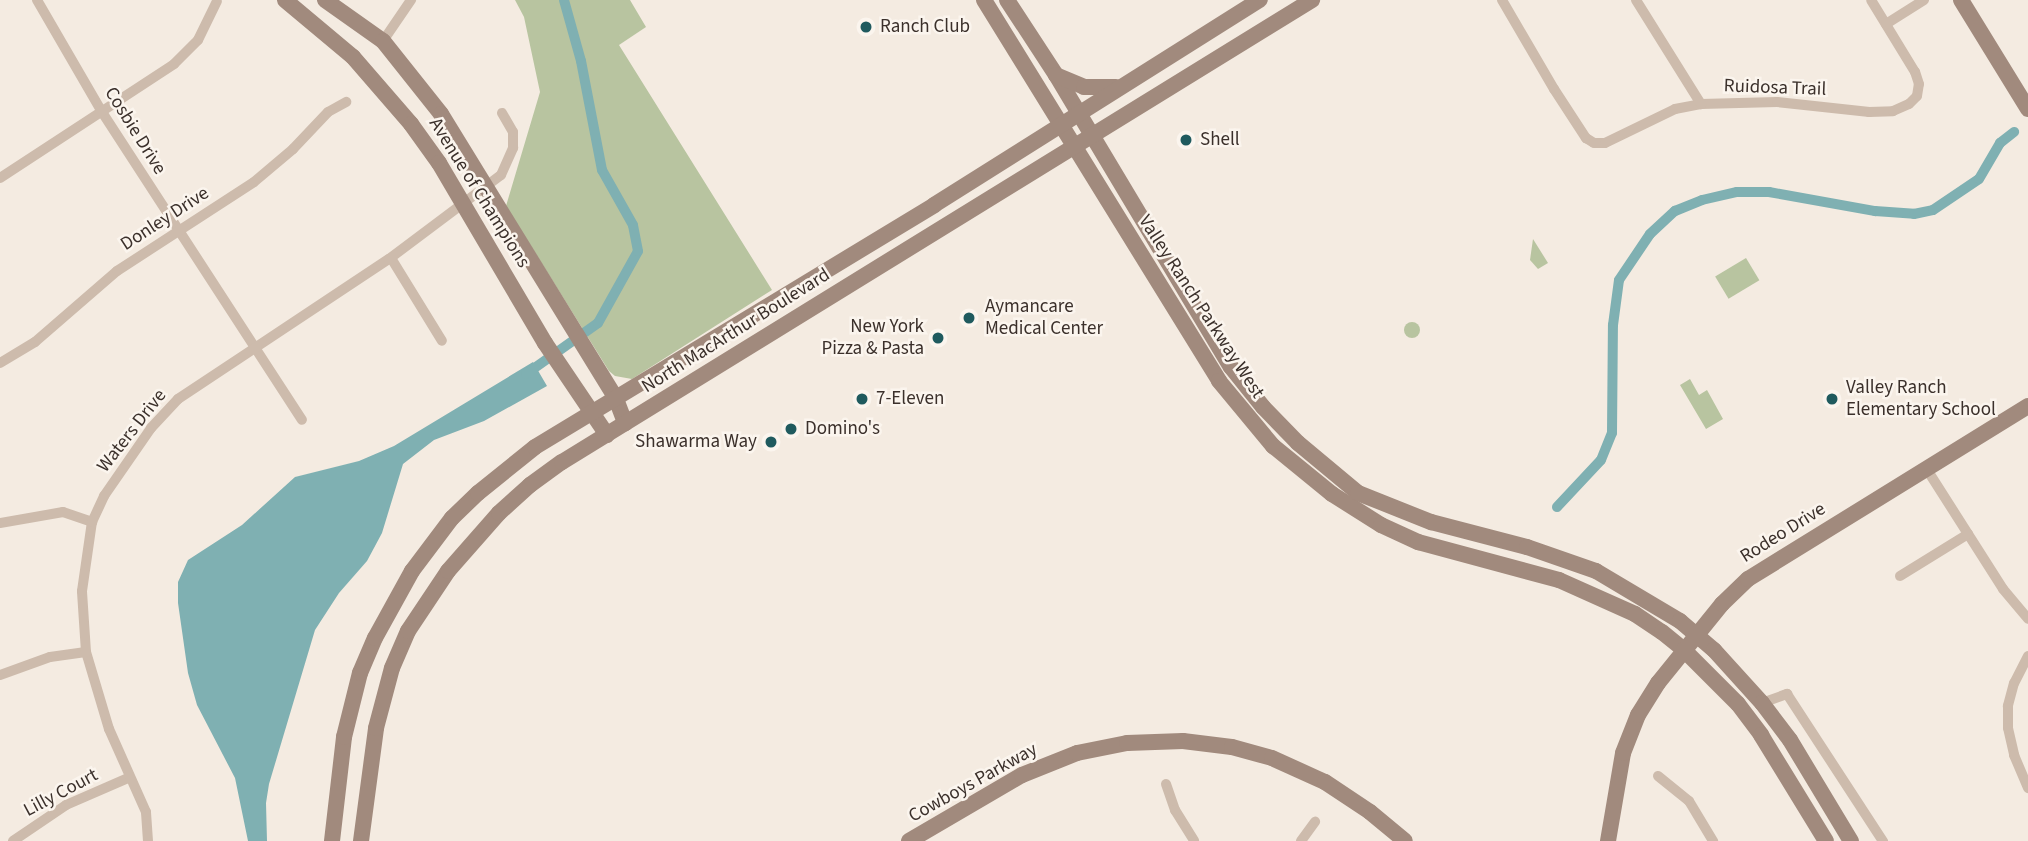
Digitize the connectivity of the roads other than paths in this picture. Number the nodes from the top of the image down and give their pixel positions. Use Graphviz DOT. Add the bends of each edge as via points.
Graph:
graph roads {
  1 [pos="37,0"];
  2 [pos="285,0"];
  3 [pos="325,0"];
  4 [pos="411,0"];
  5 [pos="984,0"];
  6 [pos="1007,0"];
  7 [pos="1260,0"];
  8 [pos="1312,0"];
  9 [pos="1636,0"];
  10 [pos="1872,0"];
  11 [pos="1924,0"];
  12 [pos="1961,0"];
  13 [pos="217,1"];
  14 [pos="1502,1"];
  15 [pos="1886,24"];
  16 [pos="383,41"];
  17 [pos="1056,75"];
  18 [pos="1119,86"];
  19 [pos="346,102"];
  20 [pos="1701,104"];
  21 [pos="2028,109"];
  22 [pos="102,112"];
  23 [pos="1077,112"];
  24 [pos="502,113"];
  25 [pos="1060,123"];
  26 [pos="1091,135"];
  27 [pos="1074,146"];
  28 [pos="0,178"];
  29 [pos="486,185"];
  30 [pos="463,203"];
  31 [pos="178,231"];
  32 [pos="848,256"];
  33 [pos="391,258"];
  34 [pos="862,277"];
  35 [pos="442,341"];
  36 [pos="1214,341"];
  37 [pos="254,349"];
  38 [pos="1199,349"];
  39 [pos="0,363"];
  40 [pos="616,399"];
  41 [pos="2028,405"];
  42 [pos="592,413"];
  43 [pos="302,420"];
  44 [pos="625,423"];
  45 [pos="607,435"];
  46 [pos="1926,468"];
  47 [pos="1344,496"];
  48 [pos="92,522"];
  49 [pos="0,523"];
  50 [pos="1968,534"];
  51 [pos="1900,576"];
  52 [pos="2028,619"];
  53 [pos="1697,635"];
  54 [pos="1685,650"];
  55 [pos="86,652"];
  56 [pos="2028,656"];
  57 [pos="0,675"];
  58 [pos="1762,703"];
  59 [pos="1658,776"];
  60 [pos="128,778"];
  61 [pos="1166,784"];
  62 [pos="2028,788"];
  63 [pos="1836,817"];
  64 [pos="1315,822"];
  65 [pos="1822,834"];
  66 [pos="13,841"];
  67 [pos="148,841"];
  68 [pos="332,841"];
  69 [pos="361,841"];
  70 [pos="909,841"];
  71 [pos="1194,841"];
  72 [pos="1301,841"];
  73 [pos="1405,841"];
  74 [pos="1608,841"];
  75 [pos="1713,841"];
  76 [pos="1851,841"];
  77 [pos="1883,841"];
  1 -- 22 [label="street, Cosbie Drive"];
  2 -- 30 [label="main road, Avenue of Champions" via="377,83 418,134"];
  3 -- 16 [label="main road, Avenue of Champions"];
  4 -- 16 [label="street"];
  5 -- 25 [label="main road, Valley Ranch Parkway West"];
  6 -- 17 [label="main road, Valley Ranch Parkway West"];
  7 -- 18 [label="main road, North MacArthur Boulevard"];
  8 -- 26 [label="main road, North MacArthur Boulevard"];
  9 -- 20 [label="street"];
  10 -- 15 [label="street"];
  11 -- 15 [label="street"];
  12 -- 21 [label="main road"];
  13 -- 22 [label="street" via="198,40 174,64"];
  14 -- 20 [label="street, Ruidosa Trail" via="1584,135 1594,143 1605,143 1675,109"];
  15 -- 20 [label="street, Ruidosa Trail" via="1919,84 1917,96 1893,111 1777,102"];
  16 -- 29 [label="main road, Avenue of Champions" via="441,114"];
  17 -- 18 [label="main road" via="1084,87"];
  17 -- 23 [label="main road, Valley Ranch Parkway West"];
  18 -- 23 [label="main road, North MacArthur Boulevard"];
  19 -- 31 [label="street, Donley Drive" via="328,112 254,182"];
  22 -- 28 [label="street"];
  22 -- 31 [label="street, Cosbie Drive"];
  23 -- 25 [label="main road, North MacArthur Boulevard"];
  23 -- 26 [label="main road, Valley Ranch Parkway West"];
  24 -- 29 [label="street, Waters Drive" via="513,132 513,148 501,175"];
  25 -- 27 [label="main road, Valley Ranch Parkway West"];
  25 -- 32 [label="main road, North MacArthur Boulevard"];
  26 -- 27 [label="main road, North MacArthur Boulevard"];
  26 -- 36 [label="main road, Valley Ranch Parkway West"];
  27 -- 34 [label="main road, North MacArthur Boulevard"];
  27 -- 38 [label="main road, Valley Ranch Parkway West"];
  29 -- 30 [label="street, Waters Drive"];
  29 -- 40 [label="main road, Avenue of Champions"];
  30 -- 33 [label="street, Waters Drive"];
  30 -- 42 [label="main road, Avenue of Champions"];
  31 -- 37 [label="street, Cosbie Drive"];
  31 -- 39 [label="street, Donley Drive" via="117,271 35,342"];
  32 -- 34 [label="main road"];
  32 -- 40 [label="main road, North MacArthur Boulevard"];
  33 -- 35 [label="street"];
  33 -- 37 [label="street, Waters Drive"];
  34 -- 44 [label="main road, North MacArthur Boulevard"];
  36 -- 38 [label="main road"];
  36 -- 47 [label="main road, Valley Ranch Parkway West" via="1263,407 1340,479"];
  37 -- 43 [label="street, Cosbie Drive"];
  37 -- 48 [label="street, Waters Drive" via="178,399 127,460"];
  38 -- 47 [label="main road, Valley Ranch Parkway West" via="1249,420 1290,462"];
  40 -- 42 [label="main road, North MacArthur Boulevard"];
  40 -- 44 [label="main road, Avenue of Champions"];
  41 -- 46 [label="main road, Rodeo Drive"];
  42 -- 45 [label="main road, Avenue of Champions"];
  42 -- 68 [label="main road, North MacArthur Boulevard" via="508,466 452,518 412,571 360,673 344,737"];
  44 -- 45 [label="main road, North MacArthur Boulevard"];
  45 -- 69 [label="main road, North MacArthur Boulevard" via="530,485 499,513 419,612 392,668 376,728"];
  46 -- 50 [label="street"];
  46 -- 53 [label="main road, Rodeo Drive" via="1748,579"];
  47 -- 53 [label="main road, Valley Ranch Parkway West" via="1567,560 1634,590"];
  47 -- 54 [label="main road, Valley Ranch Parkway West" via="1419,542 1559,580 1634,614"];
  48 -- 49 [label="street" via="63,512"];
  48 -- 55 [label="street, Waters Drive" via="82,601"];
  50 -- 51 [label="street"];
  50 -- 52 [label="street"];
  53 -- 54 [label="main road, Rodeo Drive"];
  53 -- 58 [label="main road, Valley Ranch Parkway West"];
  54 -- 65 [label="main road, Valley Ranch Parkway West" via="1738,704"];
  54 -- 74 [label="main road, Rodeo Drive" via="1658,683 1627,741"];
  55 -- 57 [label="street" via="50,657"];
  55 -- 60 [label="street, Waters Drive"];
  56 -- 62 [label="street" via="2014,682 2008,728"];
  58 -- 63 [label="main road, Valley Ranch Parkway West"];
  58 -- 77 [label="street" via="1787,694"];
  59 -- 75 [label="street" via="1689,801"];
  60 -- 66 [label="street, Lilly Court" via="66,805"];
  60 -- 67 [label="street, Waters Drive" via="146,812"];
  61 -- 71 [label="street"];
  63 -- 65 [label="main road"];
  63 -- 76 [label="main road, Valley Ranch Parkway West"];
  64 -- 72 [label="street"];
  70 -- 73 [label="main road, Cowboys Parkway" via="1022,775 1077,753 1126,743 1183,741 1272,758 1325,782"];
}
